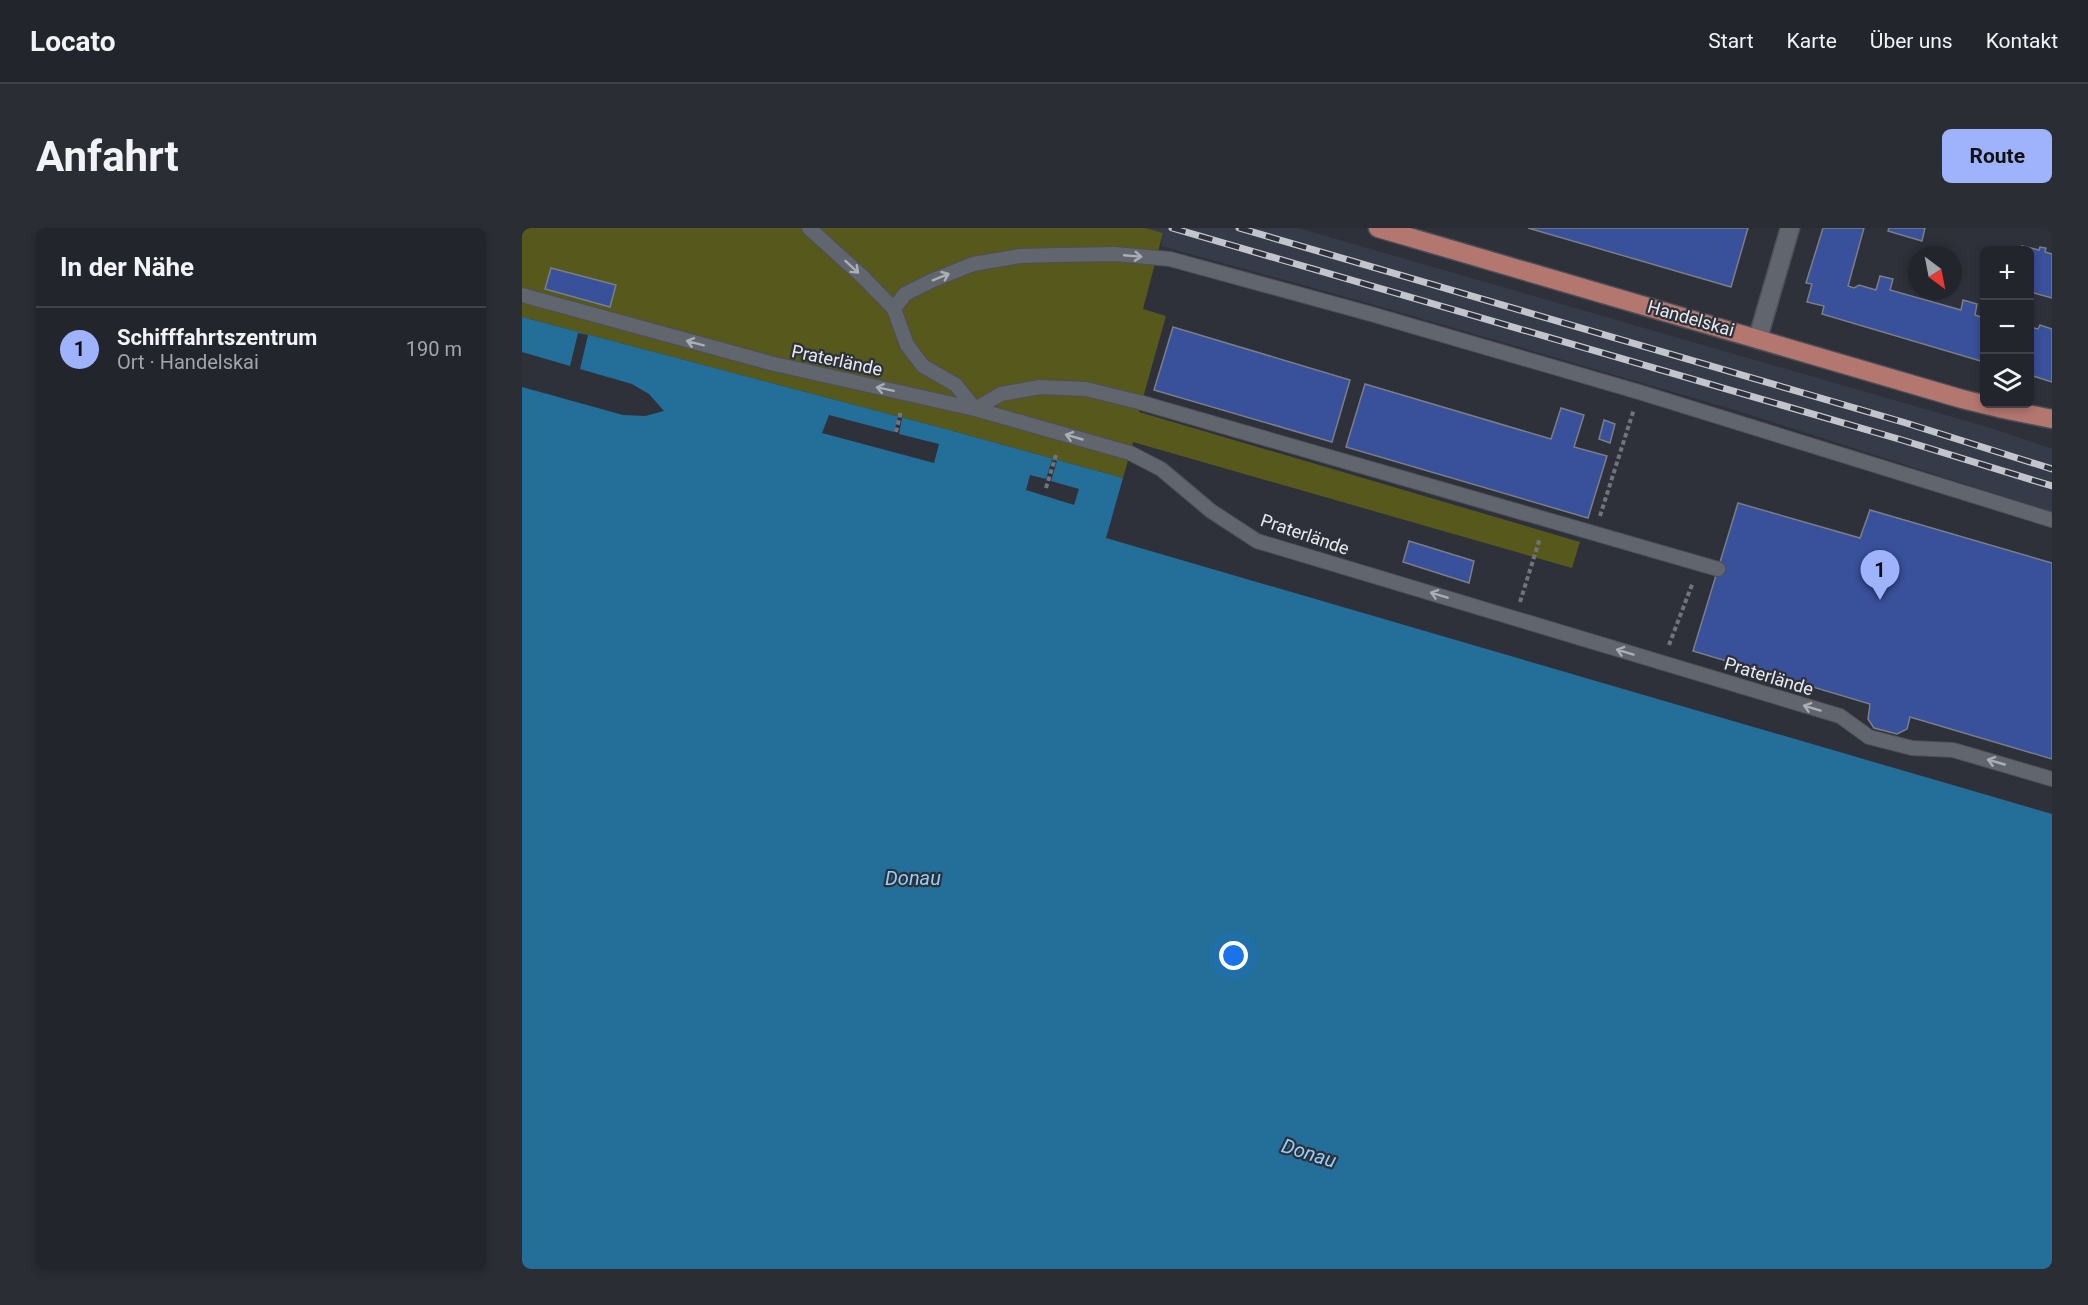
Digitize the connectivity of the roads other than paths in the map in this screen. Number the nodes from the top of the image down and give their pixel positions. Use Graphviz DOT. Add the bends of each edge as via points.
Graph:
graph roads {
  1 [pos="809,228"];
  2 [pos="1378,228"];
  3 [pos="1790,228"];
  4 [pos="522,295"];
  5 [pos="894,309"];
  6 [pos="1758,338"];
  7 [pos="975,409"];
  8 [pos="2003,409"];
  9 [pos="2052,418"];
  10 [pos="2052,428"];
  11 [pos="2052,520"];
  12 [pos="1718,569"];
  13 [pos="2052,779"];
  1 -- 5 [label="lane, one-way"];
  2 -- 6 [label="main road, Handelskai"];
  3 -- 6 [label="street"];
  7 -- 4 [label="lane, Praterlände, one-way" via="770,363"];
  5 -- 7 [label="lane" via="907,345 923,366 956,385"];
  5 -- 11 [label="lane, one-way" via="905,294 973,264 1020,256 1058,255 1115,254 1170,259 1639,392"];
  6 -- 8 [label="main road, Handelskai"];
  7 -- 12 [label="lane" via="1001,394 1040,387 1086,389"];
  13 -- 7 [label="lane, Praterlände, one-way" via="1953,750 1912,748 1869,737 1840,716 1257,541 1211,511 1161,469 1130,453"];
  8 -- 9 [label="main road, Handelskai"];
  8 -- 10 [label="main road, Handelskai"];
}
